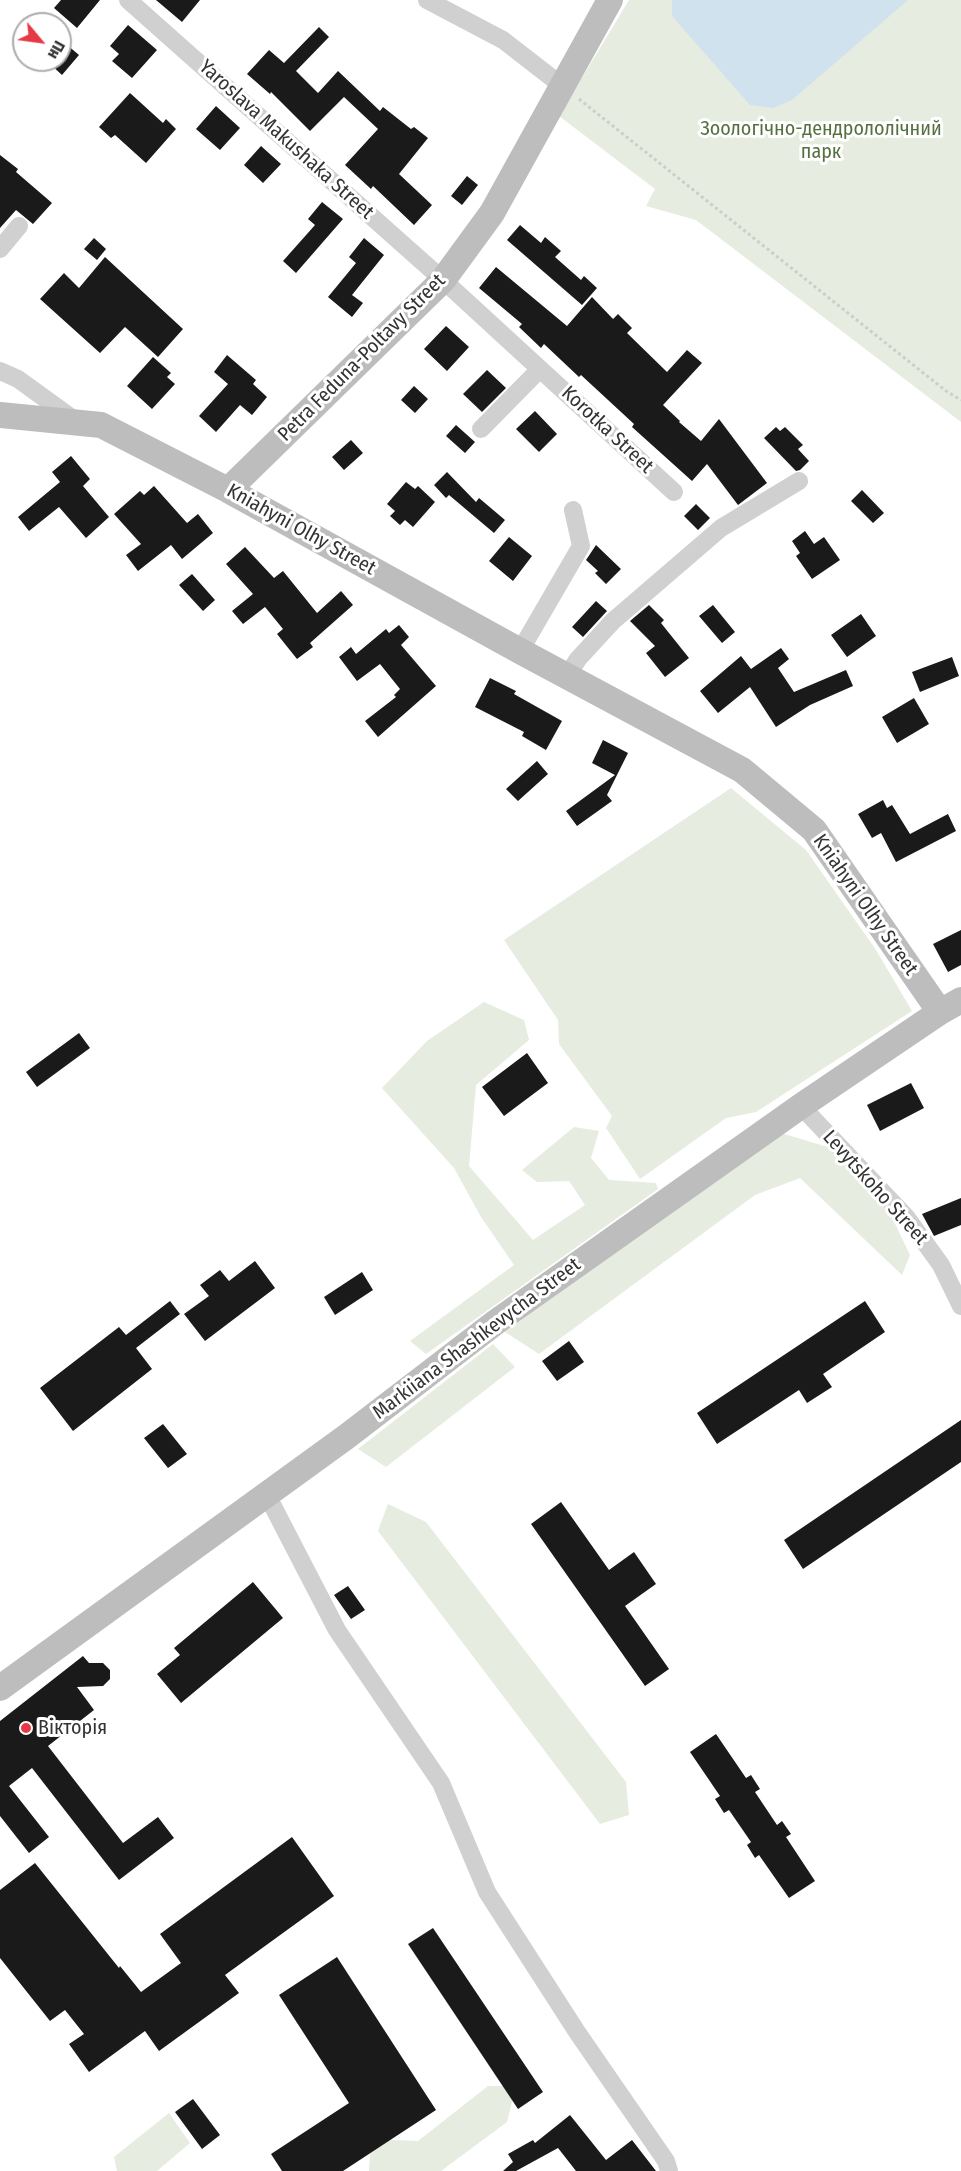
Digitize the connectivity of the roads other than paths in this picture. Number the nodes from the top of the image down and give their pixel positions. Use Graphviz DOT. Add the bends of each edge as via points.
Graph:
graph roads {
  1 [pos="128,0"];
  2 [pos="427,0"];
  3 [pos="610,0"];
  4 [pos="561,85"];
  5 [pos="19,226"];
  6 [pos="0,249"];
  7 [pos="443,280"];
  8 [pos="540,369"];
  9 [pos="0,370"];
  10 [pos="0,415"];
  11 [pos="78,423"];
  12 [pos="481,429"];
  13 [pos="799,481"];
  14 [pos="228,490"];
  15 [pos="674,492"];
  16 [pos="573,510"];
  17 [pos="520,651"];
  18 [pos="567,676"];
  19 [pos="950,1006"];
  20 [pos="801,1106"];
  21 [pos="961,1306"];
  22 [pos="266,1493"];
  23 [pos="0,1688"];
  24 [pos="669,2171"];
  1 -- 7 [label="street, Yaroslava Makushaka Street"];
  2 -- 4 [label="street" via="503,40"];
  3 -- 4 [label="street, Petra Feduna-Poltavy Street"];
  4 -- 7 [label="street, Petra Feduna-Poltavy Street" via="492,213"];
  5 -- 6 [label="street"];
  7 -- 8 [label="street, Korotka Street"];
  7 -- 14 [label="street, Petra Feduna-Poltavy Street"];
  8 -- 12 [label="street"];
  8 -- 15 [label="street, Korotka Street"];
  9 -- 11 [label="street, Kniahyni Olhy Street"];
  10 -- 11 [label="street, Kniahyni Olhy Street"];
  11 -- 14 [label="street, Kniahyni Olhy Street" via="101,425"];
  13 -- 18 [label="street" via="721,528 613,621"];
  14 -- 17 [label="street, Kniahyni Olhy Street"];
  16 -- 17 [label="street" via="581,546"];
  17 -- 18 [label="street, Kniahyni Olhy Street"];
  18 -- 19 [label="street, Kniahyni Olhy Street" via="742,770 814,830"];
  19 -- 20 [label="street, Markiiana Shashkevycha Street"];
  20 -- 21 [label="street, Levytskoho Street" via="907,1218 941,1265"];
  20 -- 22 [label="street, Markiiana Shashkevycha Street" via="496,1322"];
  22 -- 23 [label="street, Markiiana Shashkevycha Street"];
  22 -- 24 [label="street" via="337,1630 441,1783 487,1892"];
}
